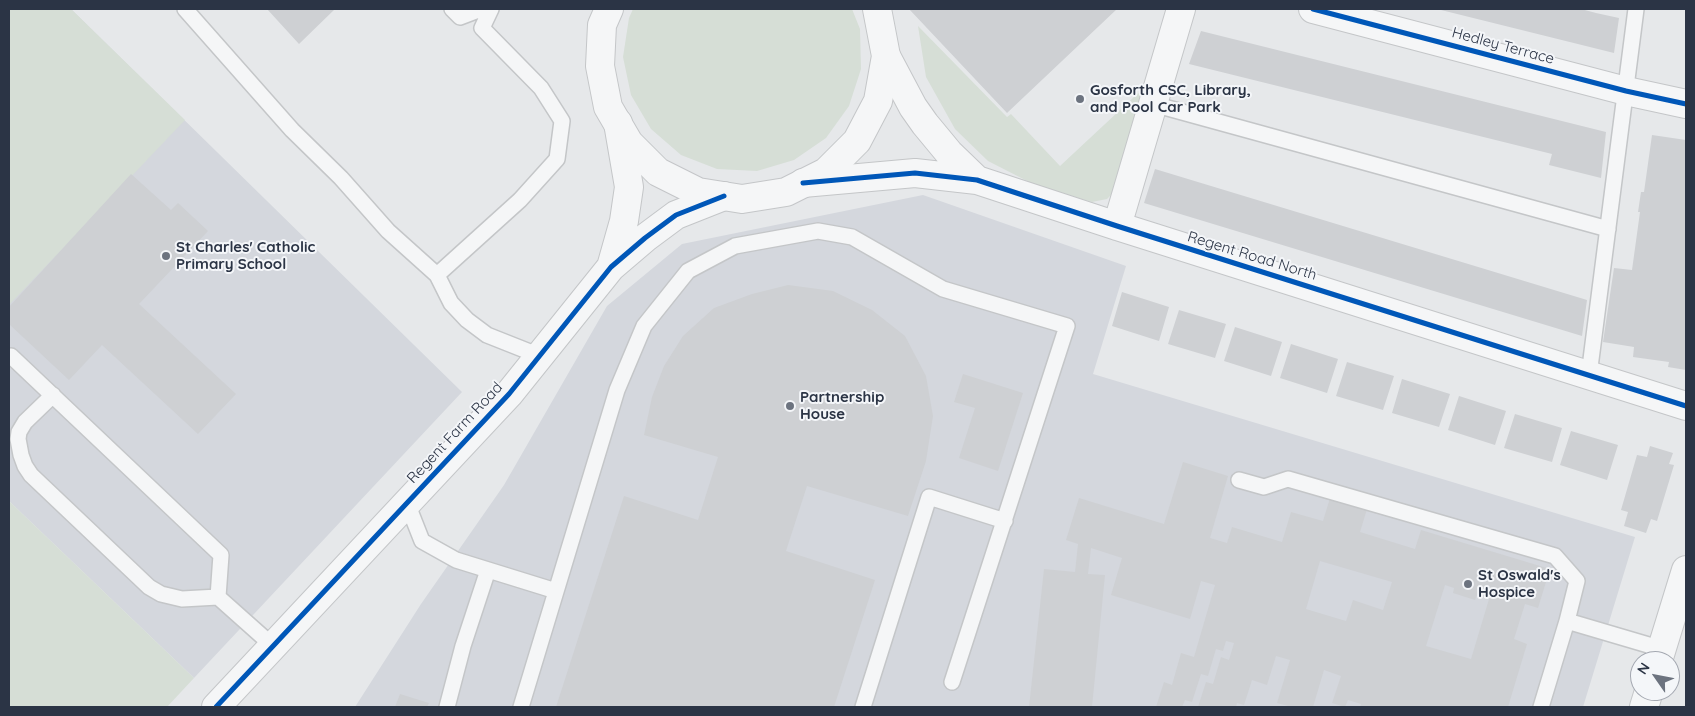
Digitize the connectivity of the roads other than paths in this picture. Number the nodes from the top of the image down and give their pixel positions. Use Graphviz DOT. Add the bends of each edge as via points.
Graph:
graph roads {
  1 [pos="185,9"];
  2 [pos="452,9"];
  3 [pos="481,9"];
  4 [pos="491,9"];
  5 [pos="609,9"];
  6 [pos="877,9"];
  7 [pos="1181,9"];
  8 [pos="1313,9"];
  9 [pos="1636,9"];
  10 [pos="886,56"];
  11 [pos="1626,91"];
  12 [pos="1153,104"];
  13 [pos="1686,104"];
  14 [pos="618,123"];
  15 [pos="977,180"];
  16 [pos="803,183"];
  17 [pos="724,196"];
  18 [pos="1117,226"];
  19 [pos="1608,229"];
  20 [pos="611,267"];
  21 [pos="436,275"];
  22 [pos="11,356"];
  23 [pos="540,356"];
  24 [pos="1589,375"];
  25 [pos="52,395"];
  26 [pos="1686,406"];
  27 [pos="1239,480"];
  28 [pos="407,503"];
  29 [pos="1005,520"];
  30 [pos="488,570"];
  31 [pos="1684,585"];
  32 [pos="556,591"];
  33 [pos="218,597"];
  34 [pos="1567,621"];
  35 [pos="273,646"];
  36 [pos="1649,651"];
  37 [pos="1661,651"];
  38 [pos="952,682"];
  39 [pos="216,707"];
  40 [pos="447,707"];
  41 [pos="521,707"];
  42 [pos="863,707"];
  43 [pos="1541,707"];
  1 -- 21 [label="lane" via="292,130"];
  2 -- 3 [label="lane" via="460,17"];
  4 -- 21 [label="lane" via="482,28 541,88 562,121 557,160 520,200"];
  5 -- 14 [label="street, Regent Farm Road" via="602,25 600,66 608,107"];
  6 -- 10 [label="street, Regent Farm Road"];
  7 -- 12 [label="street"];
  8 -- 11 [label="street, Hedley Terrace"];
  9 -- 11 [label="lane"];
  10 -- 15 [label="street, Regent Road North" via="924,124"];
  10 -- 16 [label="street, Regent Farm Road" via="878,100 858,141 826,172"];
  11 -- 13 [label="street, Hedley Terrace"];
  11 -- 19 [label="lane"];
  12 -- 18 [label="street"];
  12 -- 19 [label="lane"];
  14 -- 17 [label="street, Regent Farm Road" via="629,143 658,172 698,192"];
  14 -- 20 [label="street, Regent Farm Road" via="630,187"];
  15 -- 16 [label="street, Regent Road North" via="914,173"];
  15 -- 18 [label="street, Regent Road North"];
  16 -- 17 [label="street, Regent Farm Road" via="786,192 742,199"];
  17 -- 20 [label="street, Regent Farm Road" via="676,215"];
  18 -- 24 [label="street, Regent Road North"];
  19 -- 24 [label="lane"];
  20 -- 23 [label="street, Regent Farm Road"];
  21 -- 23 [label="lane" via="451,303 486,335"];
  22 -- 25 [label="lane"];
  23 -- 28 [label="street, Regent Farm Road" via="509,394"];
  24 -- 26 [label="street, Regent Road North"];
  25 -- 33 [label="lane" via="221,555"];
  25 -- 33 [label="lane" via="18,432 21,455 31,475 161,594 182,599"];
  27 -- 34 [label="lane" via="1264,487 1288,479 1555,556 1577,581"];
  28 -- 30 [label="lane" via="422,541 456,560"];
  28 -- 35 [label="street, Regent Farm Road"];
  29 -- 32 [label="lane" via="1067,326 943,289 852,237 818,231 735,246 688,271 644,326 617,390"];
  29 -- 38 [label="lane"];
  29 -- 42 [label="lane" via="930,497"];
  30 -- 32 [label="lane"];
  30 -- 40 [label="lane"];
  31 -- 37 [label="street"];
  32 -- 41 [label="lane"];
  33 -- 35 [label="lane"];
  34 -- 36 [label="lane"];
  34 -- 43 [label="lane"];
  35 -- 39 [label="street, Regent Farm Road"];
}
